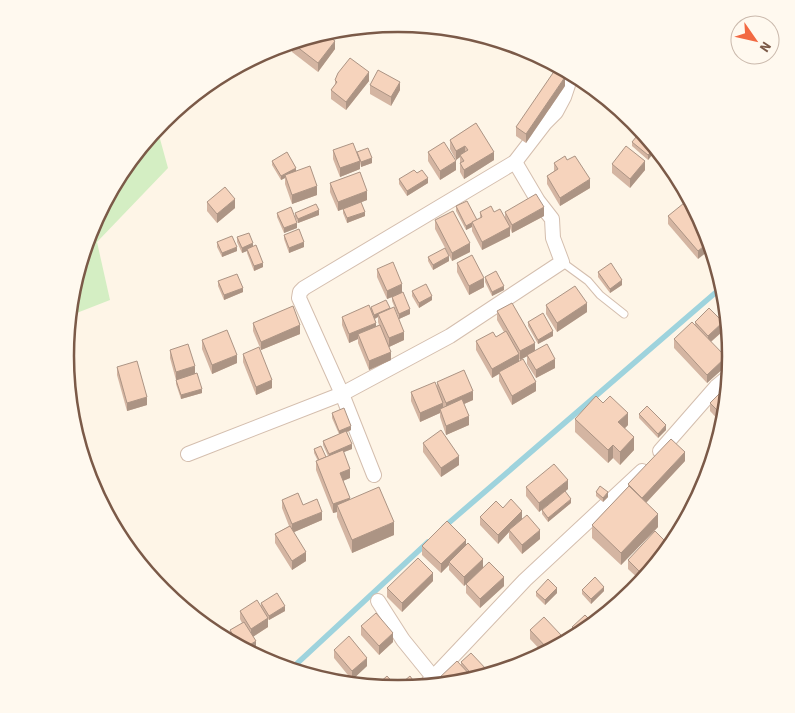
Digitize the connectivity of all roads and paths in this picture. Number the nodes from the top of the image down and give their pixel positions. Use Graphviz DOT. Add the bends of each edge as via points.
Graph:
graph roads {
  1 [pos="567,81"];
  2 [pos="515,162"];
  3 [pos="562,262"];
  4 [pos="624,314"];
  5 [pos="720,383"];
  6 [pos="716,387"];
  7 [pos="720,391"];
  8 [pos="342,394"];
  9 [pos="188,454"];
  10 [pos="374,475"];
  11 [pos="378,601"];
  12 [pos="426,679"];
  13 [pos="431,679"];
  1 -- 2 [label="street" via="556,112"];
  2 -- 3 [label="street" via="552,220 553,238"];
  2 -- 8 [label="street" via="300,292 299,298"];
  3 -- 4 [label="lane"];
  3 -- 8 [label="street" via="450,336"];
  5 -- 6 [label="street"];
  6 -- 7 [label="street"];
  6 -- 13 [label="street" via="641,471 526,580"];
  8 -- 9 [label="street"];
  8 -- 10 [label="street"];
  11 -- 12 [label="street"];
}
